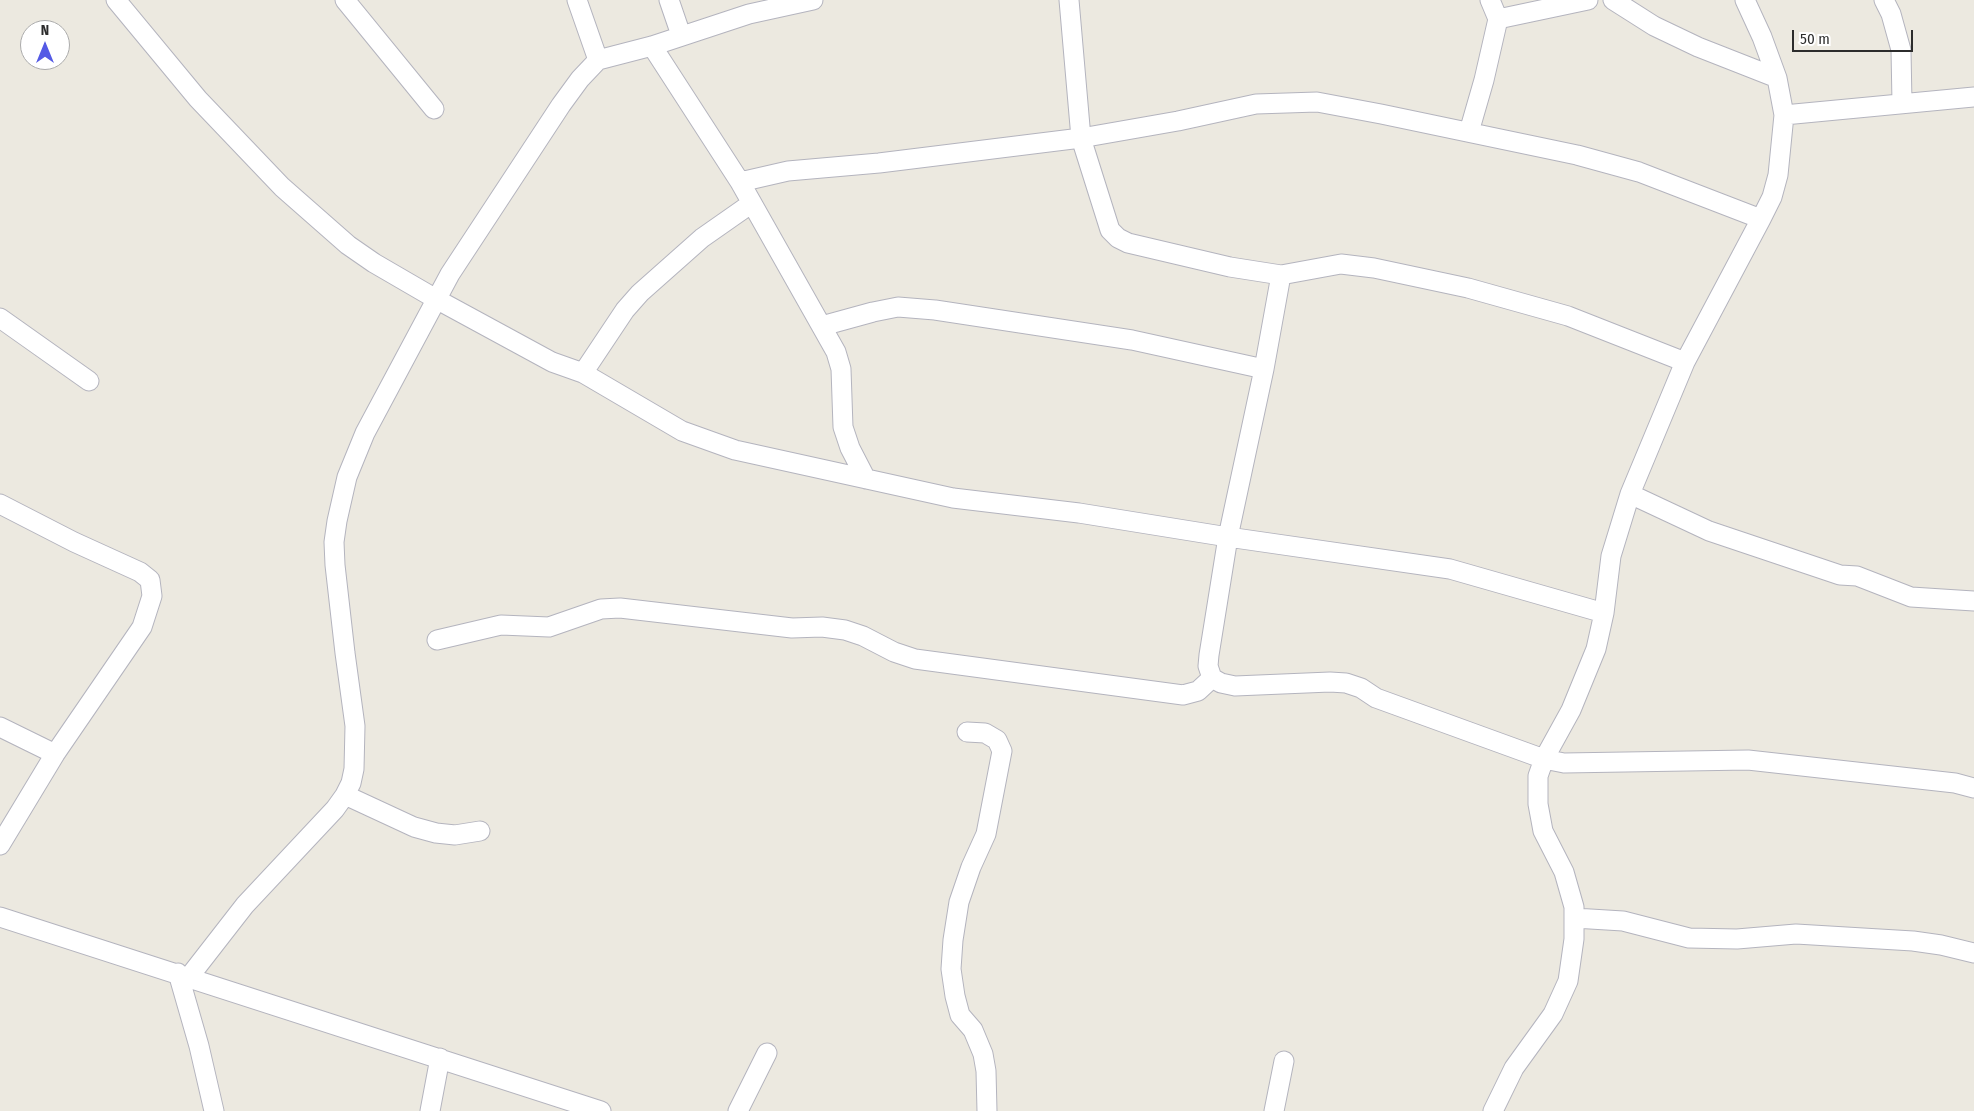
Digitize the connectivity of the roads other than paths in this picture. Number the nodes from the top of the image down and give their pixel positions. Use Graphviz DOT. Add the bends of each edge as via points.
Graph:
graph roads {
  1 [pos="116,0"];
  2 [pos="345,0"];
  3 [pos="577,0"];
  4 [pos="669,0"];
  5 [pos="809,0"];
  6 [pos="1069,0"];
  7 [pos="1490,0"];
  8 [pos="1588,0"];
  9 [pos="1614,0"];
  10 [pos="1745,0"];
  11 [pos="1884,0"];
  12 [pos="1498,19"];
  13 [pos="681,35"];
  14 [pos="652,46"];
  15 [pos="598,60"];
  16 [pos="1777,78"];
  17 [pos="1974,97"];
  18 [pos="1902,103"];
  19 [pos="434,109"];
  20 [pos="1784,115"];
  21 [pos="1469,132"];
  22 [pos="1081,138"];
  23 [pos="740,182"];
  24 [pos="752,203"];
  25 [pos="1761,219"];
  26 [pos="1281,275"];
  27 [pos="436,299"];
  28 [pos="0,318"];
  29 [pos="822,326"];
  30 [pos="1685,362"];
  31 [pos="1264,369"];
  32 [pos="583,373"];
  33 [pos="89,381"];
  34 [pos="866,480"];
  35 [pos="1630,494"];
  36 [pos="0,504"];
  37 [pos="1228,537"];
  38 [pos="1974,601"];
  39 [pos="1604,613"];
  40 [pos="436,640"];
  41 [pos="1212,678"];
  42 [pos="0,727"];
  43 [pos="967,732"];
  44 [pos="55,754"];
  45 [pos="1544,758"];
  46 [pos="1974,788"];
  47 [pos="345,795"];
  48 [pos="480,831"];
  49 [pos="0,845"];
  50 [pos="0,917"];
  51 [pos="1574,918"];
  52 [pos="1974,953"];
  53 [pos="184,975"];
  54 [pos="767,1053"];
  55 [pos="440,1058"];
  56 [pos="1284,1061"];
  57 [pos="214,1111"];
  58 [pos="430,1111"];
  59 [pos="601,1111"];
  60 [pos="738,1111"];
  61 [pos="987,1111"];
  62 [pos="1274,1111"];
  63 [pos="1493,1111"];
  1 -- 27 [label="street" via="198,99 282,187 348,245"];
  2 -- 19 [label="street"];
  3 -- 15 [label="street"];
  4 -- 13 [label="street"];
  5 -- 13 [label="street"];
  6 -- 22 [label="street"];
  7 -- 12 [label="street"];
  8 -- 12 [label="street"];
  9 -- 16 [label="street" via="1654,26"];
  10 -- 16 [label="street"];
  11 -- 18 [label="street" via="1901,50"];
  12 -- 21 [label="street"];
  13 -- 14 [label="street"];
  14 -- 15 [label="street"];
  14 -- 23 [label="street"];
  15 -- 27 [label="street" via="561,105"];
  16 -- 20 [label="street"];
  17 -- 18 [label="street"];
  18 -- 20 [label="street"];
  20 -- 25 [label="street" via="1778,174 1772,197"];
  21 -- 22 [label="street" via="1317,102 1256,104"];
  21 -- 25 [label="street" via="1578,155 1639,172"];
  22 -- 23 [label="street" via="788,171"];
  22 -- 26 [label="street" via="1110,230 1118,238 1230,267"];
  23 -- 24 [label="street"];
  24 -- 29 [label="street"];
  24 -- 32 [label="street" via="702,238 640,293"];
  25 -- 30 [label="street"];
  26 -- 30 [label="street" via="1340,264 1468,288 1568,316"];
  26 -- 31 [label="street"];
  27 -- 32 [label="street" via="552,362"];
  27 -- 47 [label="street" via="365,433 347,477 337,521 334,542 336,565 355,726 354,769"];
  28 -- 33 [label="street"];
  29 -- 31 [label="street" via="898,307 935,310 1132,340"];
  29 -- 34 [label="street" via="841,369 843,427"];
  30 -- 35 [label="street"];
  31 -- 37 [label="street"];
  32 -- 34 [label="street" via="682,431 711,442"];
  34 -- 37 [label="street" via="953,498 1079,513"];
  35 -- 38 [label="street" via="1709,530 1840,575 1857,576 1911,597"];
  35 -- 39 [label="street" via="1611,556"];
  36 -- 44 [label="street" via="140,572 150,580 152,596 142,627"];
  37 -- 39 [label="street" via="1450,569"];
  37 -- 41 [label="street" via="1208,666"];
  39 -- 45 [label="street" via="1596,649 1571,710"];
  40 -- 41 [label="street" via="501,625 549,627 601,609 620,608 792,628 845,630 915,659 1183,695 1198,691"];
  41 -- 45 [label="street" via="1235,686 1346,683 1376,698"];
  42 -- 44 [label="street"];
  43 -- 61 [label="street" via="985,733 998,740 1002,751 986,834 959,902 951,969 960,1015 973,1030 983,1054"];
  44 -- 49 [label="street"];
  45 -- 46 [label="street" via="1564,763 1748,760 1954,783"];
  45 -- 51 [label="street" via="1538,776 1543,832 1564,872"];
  47 -- 48 [label="street" via="421,830 455,835"];
  47 -- 53 [label="street"];
  50 -- 53 [label="street"];
  51 -- 52 [label="street" via="1623,921 1690,938 1737,939 1805,934 1941,944"];
  51 -- 63 [label="street" via="1568,981 1552,1014 1514,1068"];
  53 -- 55 [label="street"];
  53 -- 57 [label="street"];
  54 -- 60 [label="street"];
  55 -- 58 [label="street"];
  55 -- 59 [label="street"];
  56 -- 62 [label="street"];
}
